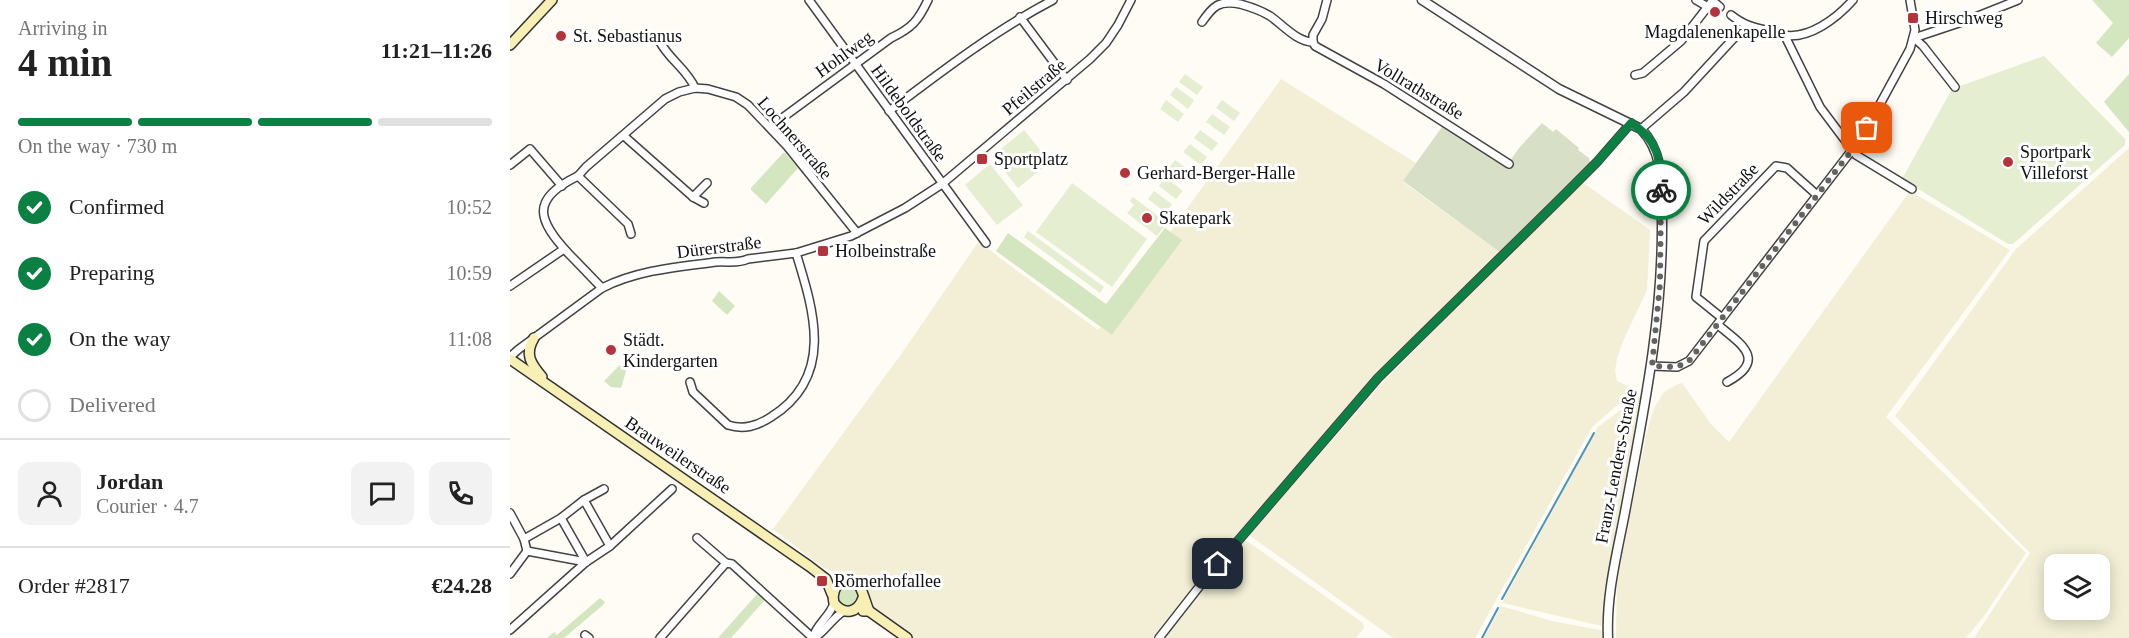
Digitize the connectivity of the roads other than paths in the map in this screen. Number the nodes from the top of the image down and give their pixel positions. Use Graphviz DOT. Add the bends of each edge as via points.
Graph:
graph roads {
  1 [pos="552,0"];
  2 [pos="809,0"];
  3 [pos="928,0"];
  4 [pos="1053,0"];
  5 [pos="1131,0"];
  6 [pos="1327,0"];
  7 [pos="1423,0"];
  8 [pos="1696,0"];
  9 [pos="1713,0"];
  10 [pos="1853,0"];
  11 [pos="1910,0"];
  12 [pos="2018,0"];
  13 [pos="1708,7"];
  14 [pos="1720,7"];
  15 [pos="1731,15"];
  16 [pos="1020,17"];
  17 [pos="1202,22"];
  18 [pos="1745,26"];
  19 [pos="1785,36"];
  20 [pos="1914,38"];
  21 [pos="659,40"];
  22 [pos="1313,42"];
  23 [pos="510,45"];
  24 [pos="855,64"];
  25 [pos="1635,75"];
  26 [pos="1067,81"];
  27 [pos="1955,87"];
  28 [pos="695,88"];
  29 [pos="889,111"];
  30 [pos="1631,123"];
  31 [pos="770,127"];
  32 [pos="1641,129"];
  33 [pos="624,136"];
  34 [pos="1852,150"];
  35 [pos="1509,164"];
  36 [pos="510,165"];
  37 [pos="579,176"];
  38 [pos="707,183"];
  39 [pos="942,184"];
  40 [pos="562,186"];
  41 [pos="1912,189"];
  42 [pos="1817,195"];
  43 [pos="693,197"];
  44 [pos="704,203"];
  45 [pos="857,233"];
  46 [pos="631,234"];
  47 [pos="986,243"];
  48 [pos="564,249"];
  49 [pos="796,253"];
  50 [pos="510,286"];
  51 [pos="602,288"];
  52 [pos="1722,318"];
  53 [pos="1718,325"];
  54 [pos="534,338"];
  55 [pos="510,358"];
  56 [pos="1652,366"];
  57 [pos="690,382"];
  58 [pos="1727,382"];
  59 [pos="551,388"];
  60 [pos="603,489"];
  61 [pos="672,489"];
  62 [pos="584,500"];
  63 [pos="510,513"];
  64 [pos="561,518"];
  65 [pos="697,538"];
  66 [pos="524,539"];
  67 [pos="610,546"];
  68 [pos="527,550"];
  69 [pos="586,562"];
  70 [pos="726,563"];
  71 [pos="510,574"];
  72 [pos="826,579"];
  73 [pos="841,582"];
  74 [pos="863,597"];
  75 [pos="833,598"];
  76 [pos="849,611"];
  77 [pos="869,611"];
  78 [pos="510,616"];
  79 [pos="513,628"];
  80 [pos="660,638"];
  81 [pos="813,638"];
  82 [pos="907,638"];
  83 [pos="1159,638"];
  84 [pos="1608,638"];
  1 -- 23 [label="main road"];
  2 -- 24 [label="street, Hildeboldstraße"];
  3 -- 24 [label="street, Hohlweg" via="915,23"];
  4 -- 16 [label="street"];
  5 -- 26 [label="street, Pfeilstraße" via="1106,42"];
  6 -- 22 [label="street"];
  7 -- 30 [label="street, Franz-Lenders-Straße" via="1559,89"];
  8 -- 13 [label="street"];
  9 -- 13 [label="street"];
  9 -- 14 [label="street"];
  10 -- 19 [label="street" via="1823,25"];
  11 -- 20 [label="street"];
  12 -- 20 [label="street"];
  13 -- 25 [label="street" via="1681,41"];
  15 -- 18 [label="street"];
  16 -- 26 [label="street"];
  16 -- 29 [label="street"];
  17 -- 22 [label="street, Vollrathstraße" via="1221,3 1233,3 1256,9 1304,42"];
  18 -- 19 [label="street"];
  18 -- 32 [label="street" via="1684,92"];
  19 -- 34 [label="street" via="1820,107"];
  20 -- 27 [label="street"];
  20 -- 34 [label="street"];
  21 -- 28 [label="street"];
  22 -- 35 [label="street, Vollrathstraße" via="1318,49 1394,90"];
  24 -- 29 [label="street, Hildeboldstraße"];
  24 -- 31 [label="street, Hohlweg"];
  26 -- 39 [label="street, Pfeilstraße"];
  28 -- 31 [label="street, Lochnerstraße" via="736,97"];
  28 -- 33 [label="street" via="665,99"];
  29 -- 39 [label="street, Hildeboldstraße"];
  30 -- 32 [label="street, Franz-Lenders-Straße"];
  30 -- 83 [label="street" via="1597,162 1378,378"];
  31 -- 45 [label="street, Lochnerstraße"];
  32 -- 56 [label="street, Franz-Lenders-Straße" via="1658,153 1661,195 1660,284"];
  33 -- 37 [label="street"];
  33 -- 43 [label="street"];
  34 -- 41 [label="street"];
  34 -- 42 [label="street"];
  36 -- 40 [label="street" via="530,148"];
  37 -- 40 [label="street"];
  37 -- 46 [label="street" via="628,224"];
  38 -- 43 [label="street"];
  39 -- 45 [label="street, Dürerstraße"];
  39 -- 47 [label="street, Hildeboldstraße"];
  40 -- 48 [label="street" via="546,201 543,210 547,229"];
  42 -- 52 [label="street"];
  42 -- 52 [label="street, Wildstraße" via="1787,168 1776,166 1704,241 1696,297"];
  43 -- 44 [label="street"];
  45 -- 49 [label="street, Dürerstraße"];
  48 -- 50 [label="street"];
  48 -- 51 [label="street"];
  49 -- 51 [label="street, Dürerstraße" via="641,273"];
  49 -- 57 [label="street" via="816,339 809,372 792,399 764,421 735,427 693,392"];
  51 -- 54 [label="street, Dürerstraße"];
  52 -- 53 [label="street"];
  53 -- 56 [label="street" via="1685,365"];
  53 -- 58 [label="street" via="1748,353 1743,370"];
  54 -- 55 [label="street, Dürerstraße"];
  54 -- 59 [label="main road" via="529,347 530,360"];
  55 -- 59 [label="main road, Brauweilerstraße"];
  56 -- 84 [label="street, Franz-Lenders-Straße" via="1608,599"];
  59 -- 72 [label="main road, Brauweilerstraße"];
  60 -- 62 [label="street"];
  61 -- 67 [label="street"];
  62 -- 64 [label="street"];
  62 -- 67 [label="street"];
  63 -- 66 [label="street"];
  64 -- 66 [label="street"];
  64 -- 69 [label="street"];
  65 -- 70 [label="street"];
  66 -- 68 [label="street"];
  67 -- 69 [label="street"];
  68 -- 69 [label="street"];
  68 -- 71 [label="street"];
  69 -- 79 [label="street"];
  70 -- 80 [label="street"];
  70 -- 81 [label="street" via="732,564"];
  72 -- 73 [label="main road, Brauweilerstraße"];
  72 -- 75 [label="main road"];
  73 -- 74 [label="main road, Brauweilerstraße" via="855,582"];
  73 -- 75 [label="main road" via="835,587"];
  74 -- 76 [label="main road" via="860,605"];
  74 -- 77 [label="main road, Brauweilerstraße"];
  75 -- 76 [label="main road"];
  75 -- 81 [label="street" via="830,613"];
  76 -- 77 [label="main road"];
  76 -- 81 [label="street" via="835,617"];
  77 -- 82 [label="main road"];
  78 -- 79 [label="street"];
}
